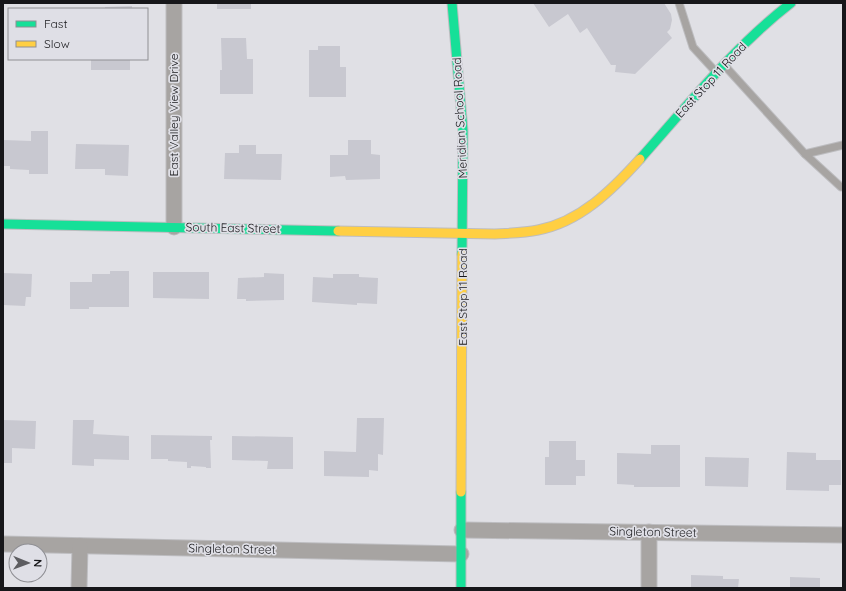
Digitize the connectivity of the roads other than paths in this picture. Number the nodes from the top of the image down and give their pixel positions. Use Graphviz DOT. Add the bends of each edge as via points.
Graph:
graph roads {
  1 [pos="174,3"];
  2 [pos="452,3"];
  3 [pos="680,3"];
  4 [pos="791,3"];
  5 [pos="723,65"];
  6 [pos="716,72"];
  7 [pos="843,145"];
  8 [pos="805,154"];
  9 [pos="841,187"];
  10 [pos="3,224"];
  11 [pos="174,227"];
  12 [pos="463,233"];
  13 [pos="462,530"];
  14 [pos="649,532"];
  15 [pos="843,534"];
  16 [pos="3,544"];
  17 [pos="80,546"];
  18 [pos="461,554"];
  19 [pos="79,588"];
  20 [pos="461,588"];
  21 [pos="649,588"];
  1 -- 11 [label="street, East Valley View Drive"];
  2 -- 12 [label="street, Meridian School Road" via="463,131"];
  3 -- 6 [label="lane" via="693,47"];
  4 -- 5 [label="street, East Stop 11 Road" via="757,31"];
  5 -- 6 [label="street, East Stop 11 Road"];
  5 -- 8 [label="lane"];
  6 -- 12 [label="street, East Stop 11 Road" via="614,188 587,210 564,222 530,232"];
  7 -- 8 [label="lane"];
  8 -- 9 [label="lane"];
  10 -- 11 [label="street, South East Street"];
  11 -- 12 [label="street, South East Street"];
  12 -- 13 [label="street, East Stop 11 Road"];
  13 -- 14 [label="street, Singleton Street"];
  13 -- 18 [label="street, East Stop 11 Road"];
  14 -- 15 [label="street, Singleton Street"];
  14 -- 21 [label="street"];
  16 -- 17 [label="street, Singleton Street"];
  17 -- 18 [label="street, Singleton Street"];
  17 -- 19 [label="street"];
  18 -- 20 [label="street, East Stop 11 Road"];
}
